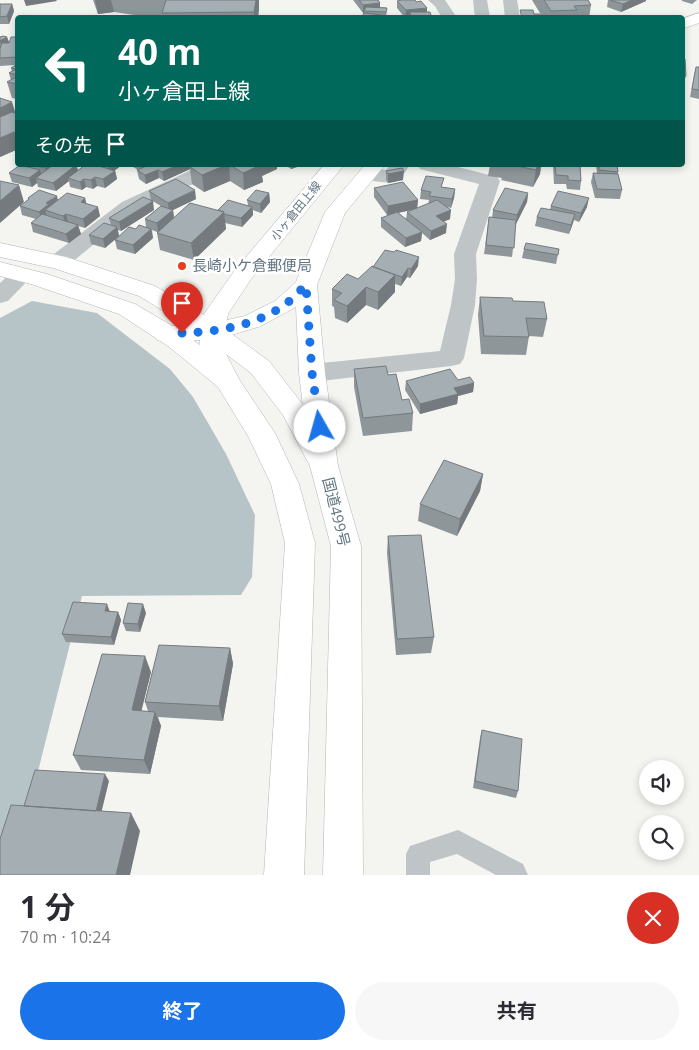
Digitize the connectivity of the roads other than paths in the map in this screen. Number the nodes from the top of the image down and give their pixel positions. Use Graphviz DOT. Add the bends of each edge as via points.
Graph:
graph roads {
  1 [pos="435,0"];
  2 [pos="480,0"];
  3 [pos="510,0"];
  4 [pos="448,15"];
  5 [pos="482,15"];
  6 [pos="512,15"];
  7 [pos="699,16"];
  8 [pos="685,23"];
  9 [pos="214,167"];
  10 [pos="332,167"];
  11 [pos="398,167"];
  12 [pos="435,167"];
  13 [pos="371,169"];
  14 [pos="0,250"];
  15 [pos="58,262"];
  16 [pos="11,272"];
  17 [pos="306,285"];
  18 [pos="0,296"];
  19 [pos="213,332"];
  20 [pos="166,334"];
  21 [pos="312,373"];
  22 [pos="226,381"];
  23 [pos="324,466"];
  24 [pos="284,875"];
  25 [pos="343,875"];
  26 [pos="418,875"];
  27 [pos="516,875"];
  1 -- 4 [label="street"];
  2 -- 5 [label="street"];
  3 -- 6 [label="street"];
  7 -- 8 [label="main road"];
  9 -- 15 [label="street" via="130,206"];
  10 -- 19 [label="main road, 小ヶ倉田上線" via="226,298 216,314"];
  11 -- 13 [label="street" via="391,176"];
  12 -- 21 [label="street" via="490,181 465,254 463,305 451,358"];
  13 -- 17 [label="main road" via="335,212"];
  14 -- 15 [label="main road, 国道499号"];
  15 -- 19 [label="main road, 国道499号" via="147,291"];
  16 -- 18 [label="street"];
  16 -- 20 [label="main road" via="127,309"];
  17 -- 19 [label="main road" via="283,306 254,321"];
  17 -- 21 [label="main road"];
  19 -- 20 [label="main road"];
  19 -- 22 [label="main road, 小ヶ倉田上線" via="211,348"];
  19 -- 23 [label="main road, 国道499号" via="260,367 294,410"];
  20 -- 22 [label="main road"];
  21 -- 23 [label="main road"];
  22 -- 24 [label="main road" via="261,433 285,484 300,543"];
  23 -- 25 [label="main road, 国道499号" via="346,546"];
  26 -- 27 [label="lane" via="418,854 458,842"];
}
